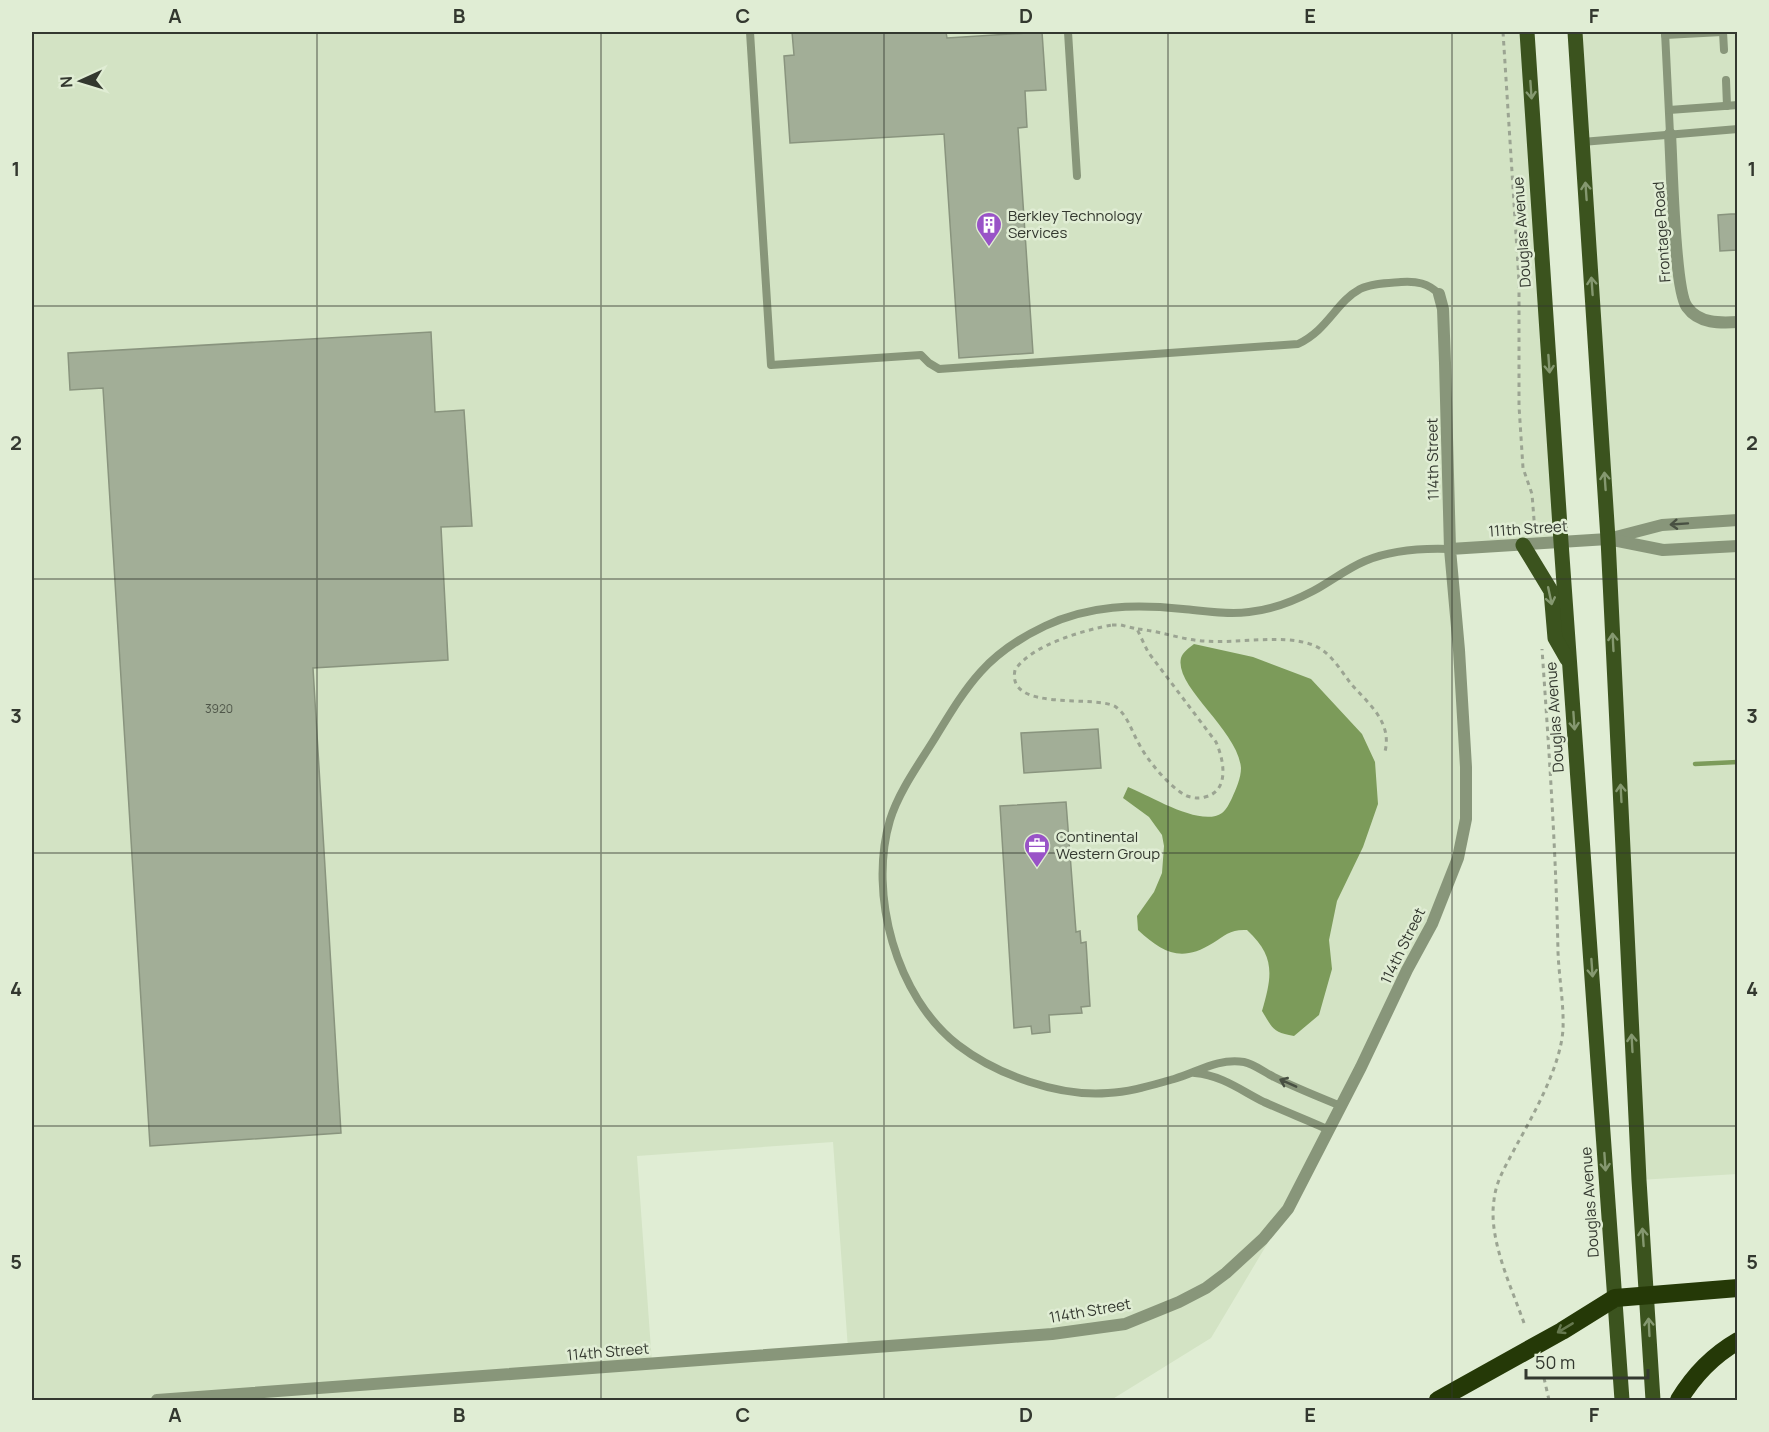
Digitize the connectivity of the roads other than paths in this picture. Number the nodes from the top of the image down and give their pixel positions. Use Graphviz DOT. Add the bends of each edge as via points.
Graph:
graph roads {
  1 [pos="750,32"];
  2 [pos="1068,32"];
  3 [pos="1527,32"];
  4 [pos="1575,32"];
  5 [pos="1723,32"];
  6 [pos="1665,33"];
  7 [pos="1724,50"];
  8 [pos="1726,80"];
  9 [pos="1737,105"];
  10 [pos="1727,106"];
  11 [pos="1669,110"];
  12 [pos="1737,129"];
  13 [pos="1670,134"];
  14 [pos="1582,141"];
  15 [pos="1077,176"];
  16 [pos="1439,294"];
  17 [pos="1737,322"];
  18 [pos="1737,520"];
  19 [pos="1608,539"];
  20 [pos="1561,542"];
  21 [pos="1529,544"];
  22 [pos="1737,546"];
  23 [pos="1450,549"];
  24 [pos="1569,663"];
  25 [pos="1194,1073"];
  26 [pos="1341,1106"];
  27 [pos="1329,1130"];
  28 [pos="1737,1288"];
  29 [pos="1647,1296"];
  30 [pos="1615,1298"];
  31 [pos="1737,1341"];
  32 [pos="157,1401"];
  33 [pos="1438,1401"];
  34 [pos="1622,1401"];
  35 [pos="1653,1401"];
  36 [pos="1679,1401"];
  1 -- 16 [label="lane" via="771,365 921,355 939,369 1298,344 1312,337 1350,296 1371,285 1409,281 1423,283"];
  2 -- 15 [label="lane"];
  3 -- 20 [label="main road, Douglas Avenue, one-way"];
  4 -- 14 [label="main road"];
  5 -- 6 [label="lane"];
  5 -- 7 [label="lane"];
  6 -- 11 [label="lane"];
  8 -- 10 [label="lane"];
  9 -- 10 [label="lane"];
  10 -- 11 [label="lane"];
  11 -- 13 [label="lane"];
  12 -- 13 [label="lane"];
  13 -- 14 [label="lane"];
  13 -- 17 [label="street, Frontage Road" via="1678,267 1686,307 1708,322"];
  19 -- 14 [label="main road, one-way"];
  16 -- 23 [label="street, 114th Street" via="1446,363"];
  18 -- 19 [label="street, 111th Street, one-way" via="1662,525"];
  19 -- 20 [label="street, 111th Street"];
  19 -- 22 [label="street, 111th Street" via="1663,550"];
  29 -- 19 [label="main road, one-way"];
  20 -- 21 [label="street, 111th Street"];
  20 -- 24 [label="main road, Douglas Avenue"];
  21 -- 23 [label="street, 111th Street"];
  21 -- 24 [label="main road, one-way" via="1551,591 1555,638"];
  23 -- 25 [label="lane" via="1396,552 1365,561 1311,592 1251,612 1220,614 1116,606 1046,625 994,657 965,688 899,797 883,856 885,919 911,986 946,1034 994,1066 1029,1082 1070,1091 1106,1094 1140,1089"];
  23 -- 26 [label="street, 114th Street" via="1465,743 1466,819 1458,858 1432,924"];
  24 -- 30 [label="main road, Douglas Avenue, one-way"];
  26 -- 25 [label="lane, one-way" via="1246,1063 1208,1064"];
  25 -- 27 [label="lane" via="1227,1082"];
  26 -- 27 [label="street, 114th Street"];
  27 -- 32 [label="street, 114th Street" via="1288,1209 1244,1258 1188,1298 1125,1324 1052,1334"];
  28 -- 29 [label="highway"];
  29 -- 30 [label="highway"];
  35 -- 29 [label="main road, one-way"];
  30 -- 33 [label="highway, one-way"];
  30 -- 34 [label="main road, Douglas Avenue"];
  31 -- 36 [label="highway" via="1710,1361"];
}
